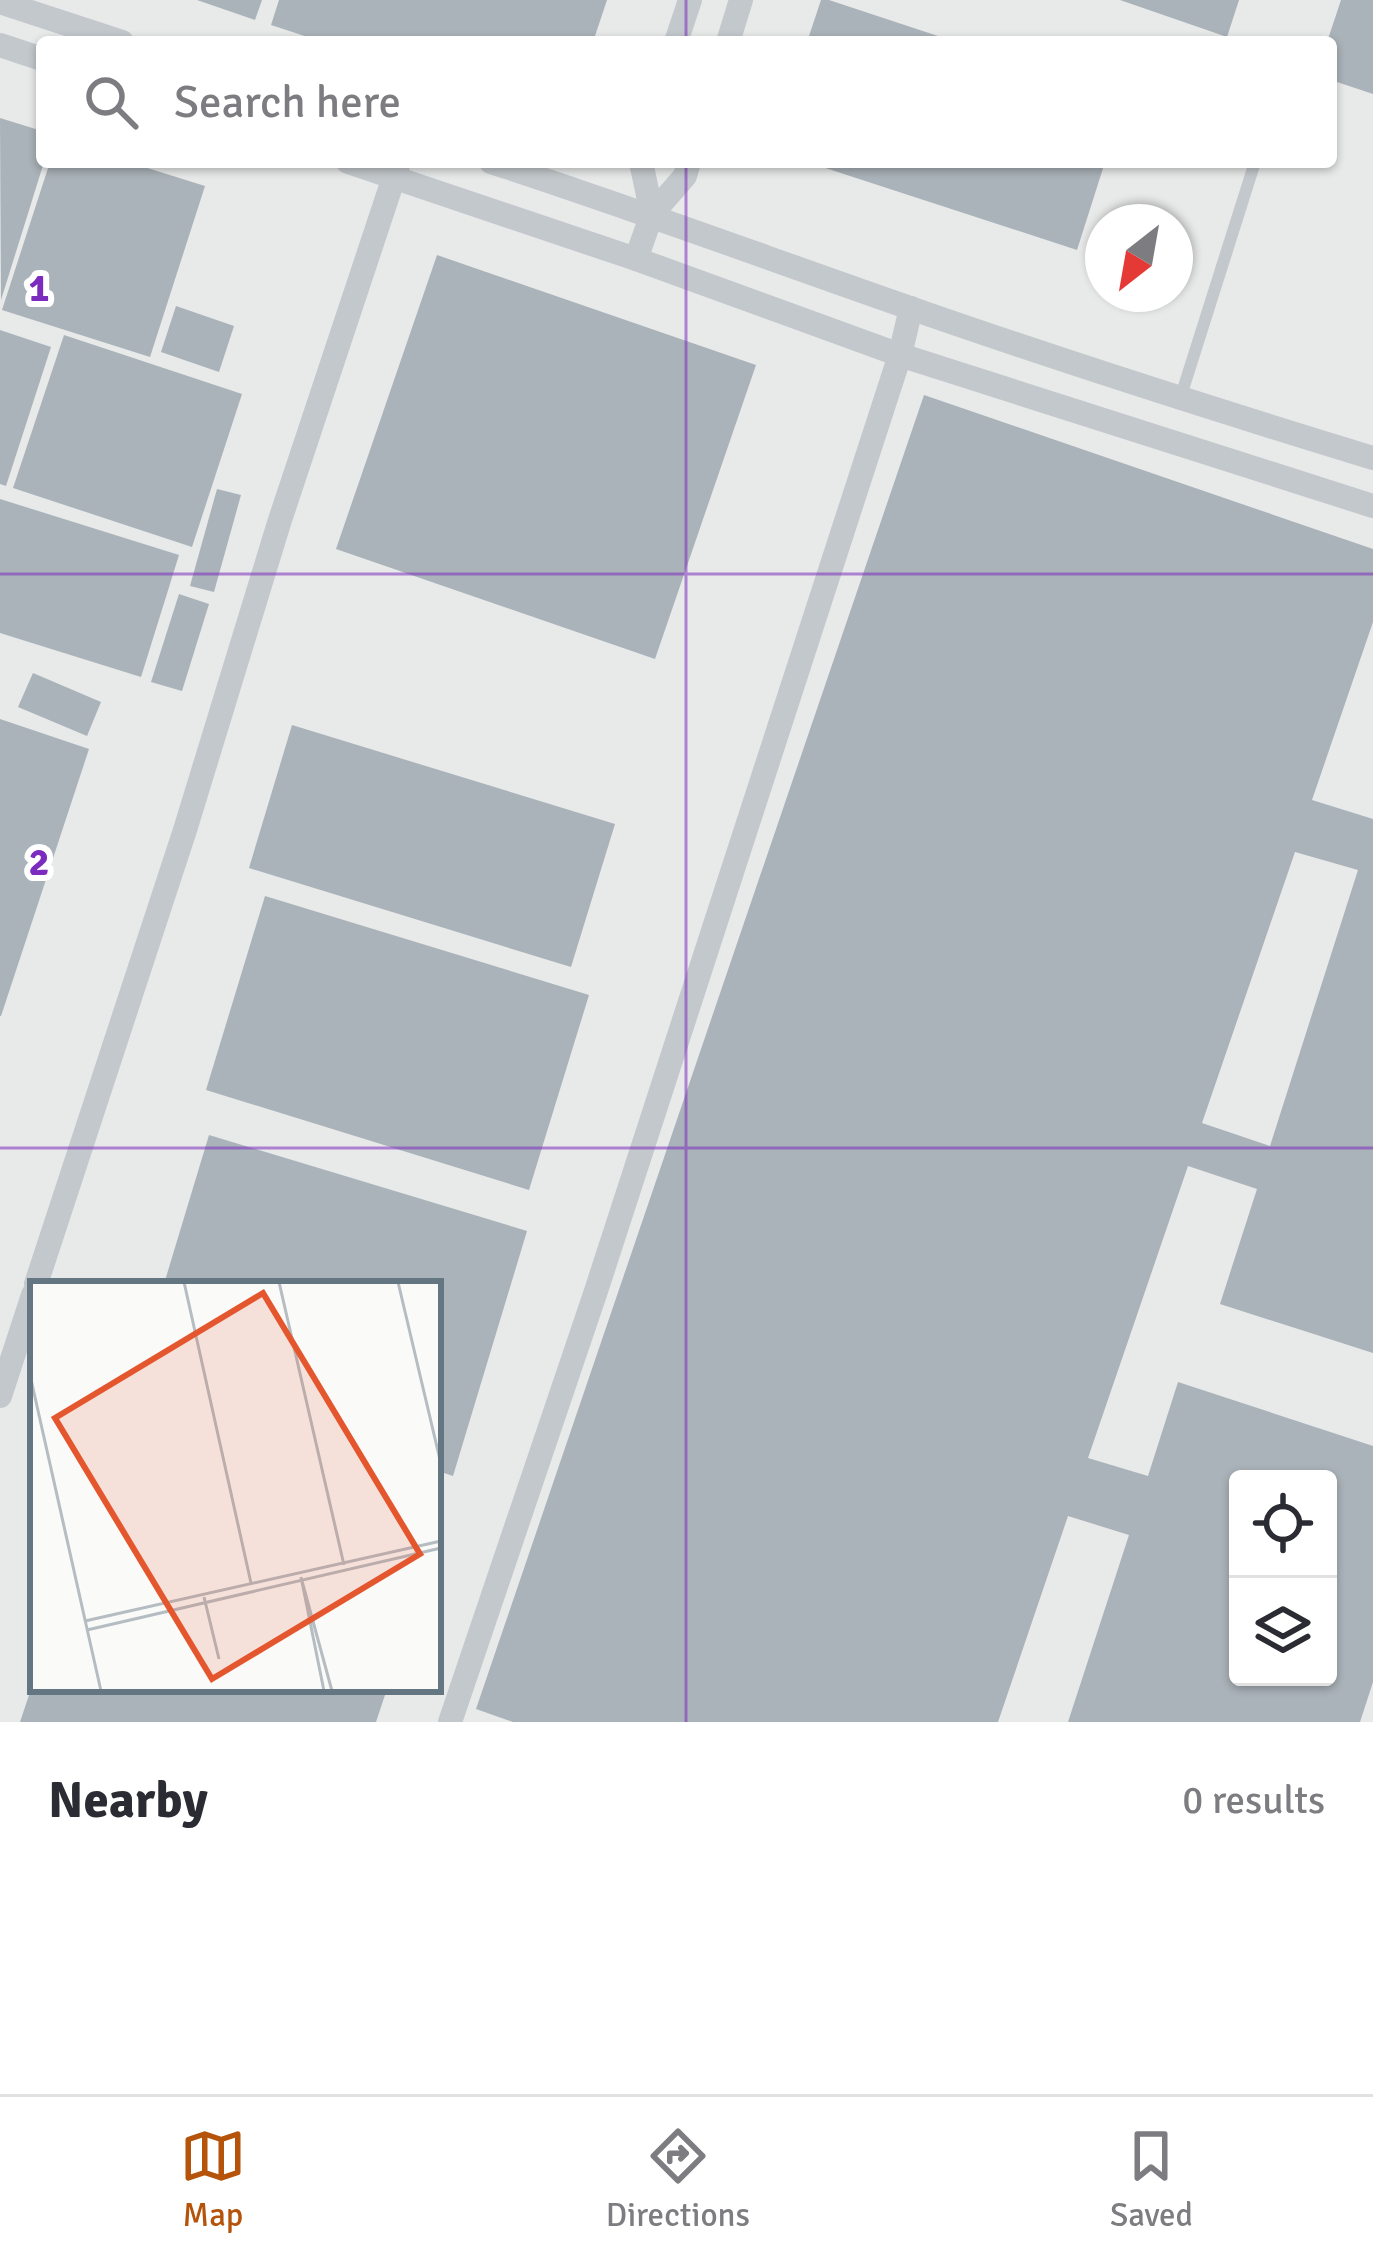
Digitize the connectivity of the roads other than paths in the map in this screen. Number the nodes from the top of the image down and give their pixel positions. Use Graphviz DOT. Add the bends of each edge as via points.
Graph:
graph roads {
  1 [pos="690,0"];
  2 [pos="741,0"];
  3 [pos="0,2"];
  4 [pos="104,36"];
  5 [pos="678,36"];
  6 [pos="730,36"];
  7 [pos="0,45"];
  8 [pos="36,57"];
  9 [pos="510,168"];
  10 [pos="642,168"];
  11 [pos="687,168"];
  12 [pos="1253,168"];
  13 [pos="397,170"];
  14 [pos="652,214"];
  15 [pos="636,259"];
  16 [pos="911,308"];
  17 [pos="900,356"];
  18 [pos="1180,400"];
  19 [pos="1168,440"];
  20 [pos="1373,458"];
  21 [pos="1373,506"];
  22 [pos="37,1281"];
  23 [pos="30,1303"];
  24 [pos="0,1396"];
  25 [pos="450,1722"];
  1 -- 5 [label="street"];
  2 -- 6 [label="street"];
  3 -- 4 [label="street"];
  7 -- 8 [label="street"];
  9 -- 14 [label="street"];
  10 -- 14 [label="street"];
  11 -- 14 [label="street"];
  12 -- 18 [label="lane"];
  13 -- 15 [label="street"];
  13 -- 22 [label="street"];
  14 -- 15 [label="street"];
  14 -- 16 [label="street"];
  15 -- 17 [label="street"];
  16 -- 17 [label="street"];
  16 -- 18 [label="street"];
  17 -- 19 [label="street"];
  17 -- 25 [label="street"];
  18 -- 19 [label="street"];
  18 -- 20 [label="street"];
  19 -- 21 [label="street"];
  23 -- 24 [label="street"];
}
